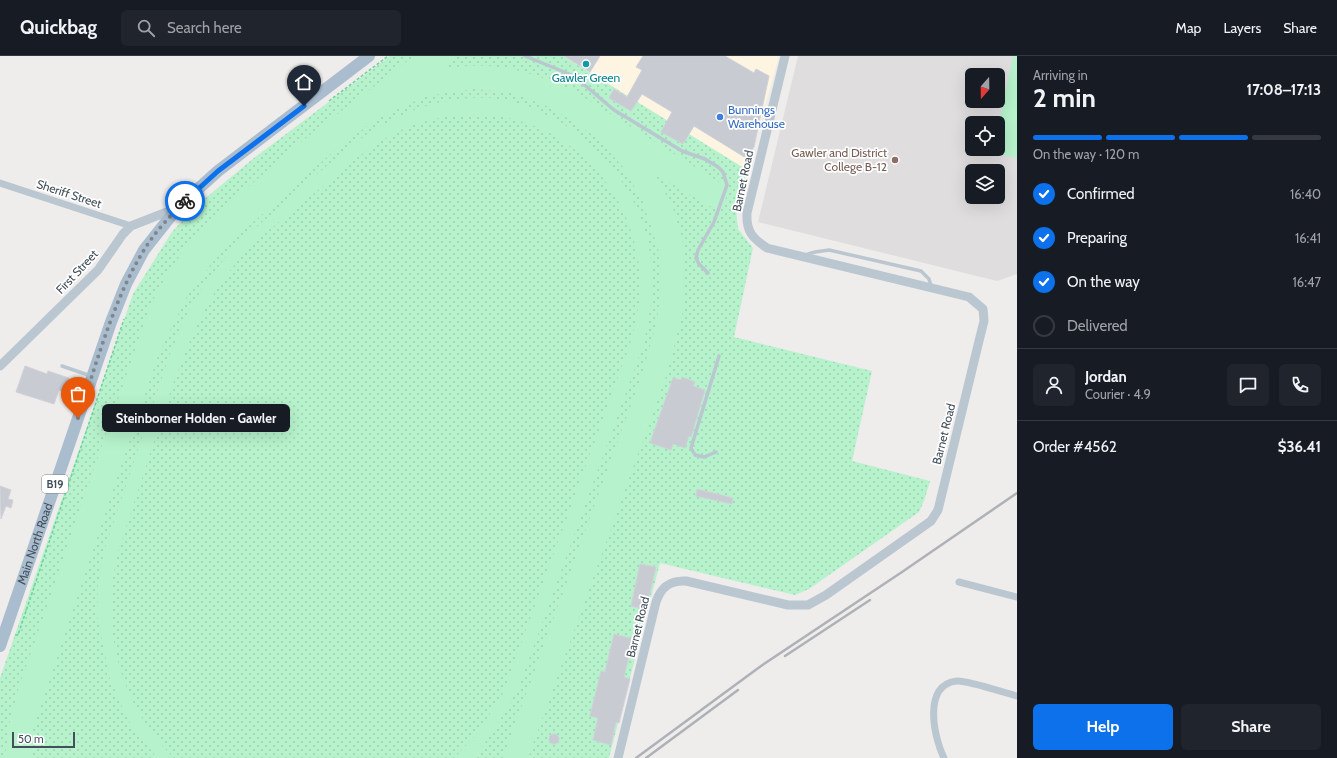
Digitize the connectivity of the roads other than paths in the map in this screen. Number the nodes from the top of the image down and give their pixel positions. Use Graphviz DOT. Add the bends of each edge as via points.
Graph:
graph roads {
  1 [pos="525,56"];
  2 [pos="785,56"];
  3 [pos="365,57"];
  4 [pos="0,183"];
  5 [pos="178,208"];
  6 [pos="131,226"];
  7 [pos="802,257"];
  8 [pos="708,273"];
  9 [pos="932,288"];
  10 [pos="719,356"];
  11 [pos="0,366"];
  12 [pos="62,366"];
  13 [pos="92,377"];
  14 [pos="716,452"];
  15 [pos="959,582"];
  16 [pos="1017,596"];
  17 [pos="0,646"];
  18 [pos="1017,696"];
  19 [pos="618,758"];
  20 [pos="944,758"];
  1 -- 8 [label="lane" via="574,76 614,110 682,151 705,159 723,172 727,185 714,222 696,258"];
  2 -- 7 [label="street, Barnet Road" via="746,223 752,237 767,248"];
  3 -- 5 [label="main road, Main North Road / B19" via="218,171"];
  4 -- 6 [label="street, Sheriff Street"];
  5 -- 6 [label="street, First Street"];
  5 -- 13 [label="main road, Main North Road / B19" via="152,238 136,264 116,307"];
  6 -- 11 [label="street, First Street" via="98,270"];
  7 -- 9 [label="street, Barnet Road"];
  7 -- 9 [label="lane" via="829,250 921,271"];
  9 -- 19 [label="street, Barnet Road" via="969,297 983,309 984,321 938,510 931,520 826,595 808,605 788,605 686,581 673,582 666,586 656,602"];
  10 -- 14 [label="lane" via="691,448 695,455 704,456"];
  12 -- 13 [label="lane"];
  13 -- 17 [label="main road, Main North Road / B19"];
  15 -- 16 [label="street"];
  18 -- 20 [label="street" via="958,681 947,683 940,691 933,720 937,744"];
}
